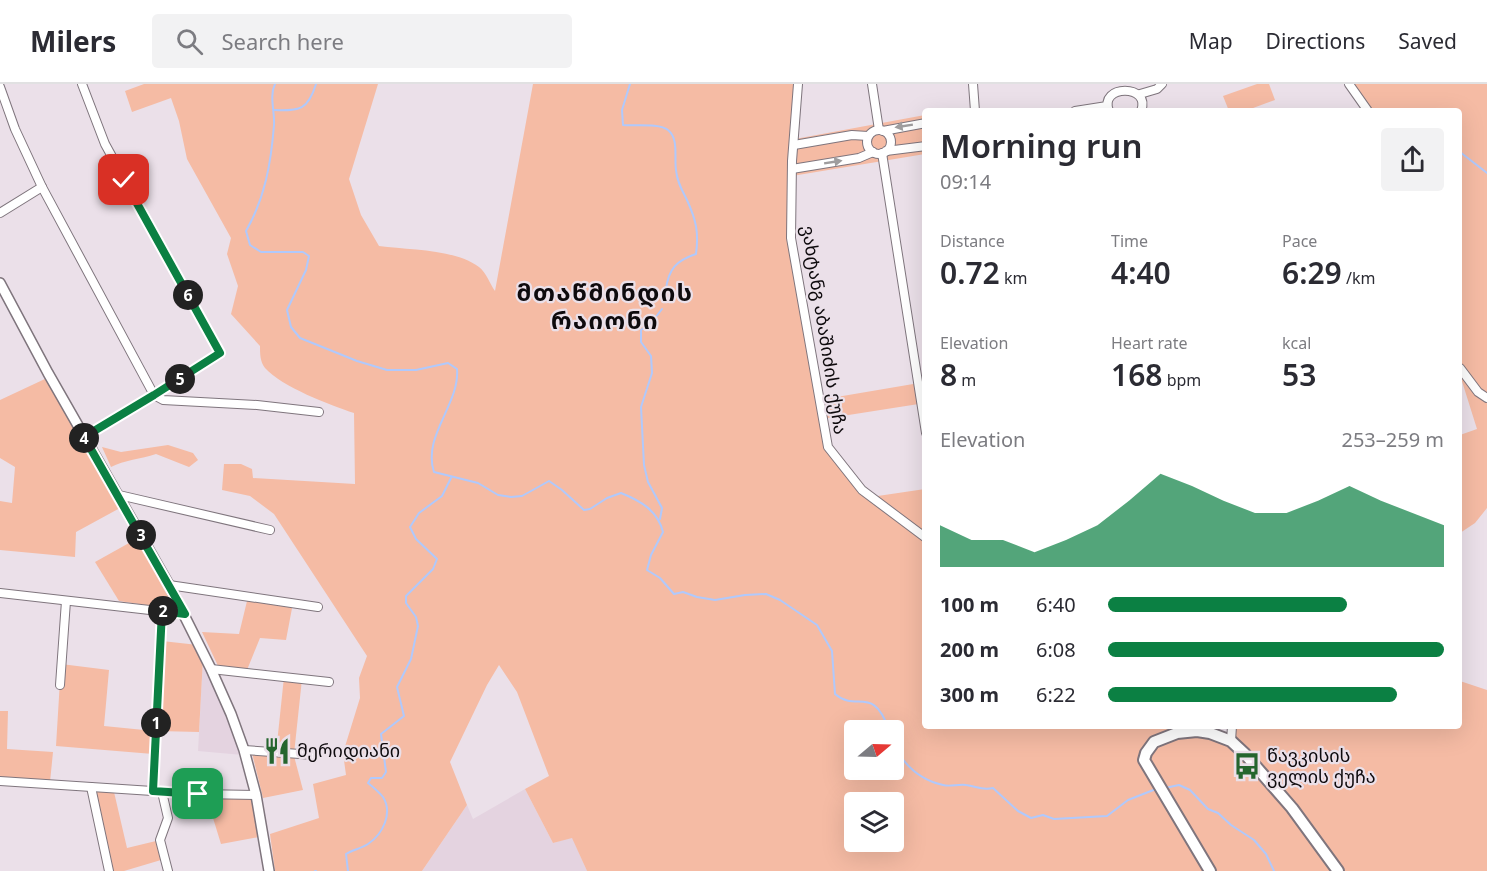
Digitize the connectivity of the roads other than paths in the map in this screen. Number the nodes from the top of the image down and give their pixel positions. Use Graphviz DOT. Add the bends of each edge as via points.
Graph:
graph roads {
  1 [pos="82,84"];
  2 [pos="798,84"];
  3 [pos="872,84"];
  4 [pos="973,84"];
  5 [pos="1162,84"];
  6 [pos="1349,84"];
  7 [pos="1126,85"];
  8 [pos="0,87"];
  9 [pos="1109,87"];
  10 [pos="1140,94"];
  11 [pos="975,108"];
  12 [pos="1108,108"];
  13 [pos="1141,108"];
  14 [pos="1366,108"];
  15 [pos="922,124"];
  16 [pos="881,130"];
  17 [pos="868,136"];
  18 [pos="794,145"];
  19 [pos="922,147"];
  20 [pos="880,152"];
  21 [pos="792,169"];
  22 [pos="42,187"];
  23 [pos="0,213"];
  24 [pos="0,283"];
  25 [pos="1462,371"];
  26 [pos="154,395"];
  27 [pos="1487,398"];
  28 [pos="922,409"];
  29 [pos="319,412"];
  30 [pos="84,437"];
  31 [pos="119,495"];
  32 [pos="270,530"];
  33 [pos="922,535"];
  34 [pos="169,585"];
  35 [pos="0,593"];
  36 [pos="66,601"];
  37 [pos="318,607"];
  38 [pos="162,611"];
  39 [pos="185,614"];
  40 [pos="211,669"];
  41 [pos="328,682"];
  42 [pos="60,685"];
  43 [pos="1232,729"];
  44 [pos="1230,741"];
  45 [pos="244,750"];
  46 [pos="314,755"];
  47 [pos="0,781"];
  48 [pos="91,787"];
  49 [pos="153,791"];
  50 [pos="162,792"];
  51 [pos="256,795"];
  52 [pos="109,871"];
  53 [pos="168,871"];
  54 [pos="269,871"];
  55 [pos="1210,871"];
  56 [pos="1338,871"];
  1 -- 26 [label="street" via="105,144 220,353"];
  2 -- 18 [label="street, ვახტანგ აბაშიძის ქუჩა"];
  3 -- 16 [label="street"];
  4 -- 11 [label="street"];
  5 -- 10 [label="street"];
  6 -- 14 [label="street"];
  7 -- 9 [label="street"];
  7 -- 10 [label="street"];
  8 -- 22 [label="street"];
  9 -- 12 [label="street"];
  10 -- 13 [label="street"];
  15 -- 16 [label="street, one-way"];
  16 -- 17 [label="street"];
  16 -- 20 [label="street" via="890,144"];
  17 -- 18 [label="street"];
  17 -- 20 [label="street" via="867,144"];
  18 -- 21 [label="street, ვახტანგ აბაშიძის ქუჩა"];
  19 -- 20 [label="street"];
  21 -- 20 [label="street, one-way"];
  20 -- 28 [label="street"];
  21 -- 33 [label="street, ვახტანგ აბაშიძის ქუჩა" via="791,238 828,447 862,490"];
  22 -- 23 [label="street"];
  22 -- 26 [label="street"];
  24 -- 30 [label="street"];
  25 -- 27 [label="street"];
  26 -- 29 [label="street" via="163,400"];
  26 -- 30 [label="street"];
  30 -- 31 [label="street"];
  31 -- 32 [label="street"];
  31 -- 34 [label="street"];
  34 -- 37 [label="street"];
  34 -- 39 [label="street"];
  35 -- 36 [label="street"];
  36 -- 38 [label="street"];
  36 -- 42 [label="street"];
  38 -- 39 [label="street"];
  38 -- 49 [label="street"];
  39 -- 40 [label="street"];
  40 -- 41 [label="street"];
  40 -- 45 [label="street"];
  43 -- 44 [label="street"];
  44 -- 55 [label="main road" via="1197,731 1177,733 1149,747 1144,760"];
  44 -- 56 [label="main road" via="1277,790"];
  45 -- 46 [label="street"];
  45 -- 51 [label="street"];
  47 -- 48 [label="street"];
  48 -- 49 [label="street"];
  48 -- 52 [label="street"];
  49 -- 50 [label="street"];
  50 -- 51 [label="street"];
  50 -- 53 [label="street" via="168,818 160,840"];
  51 -- 54 [label="street"];
}
